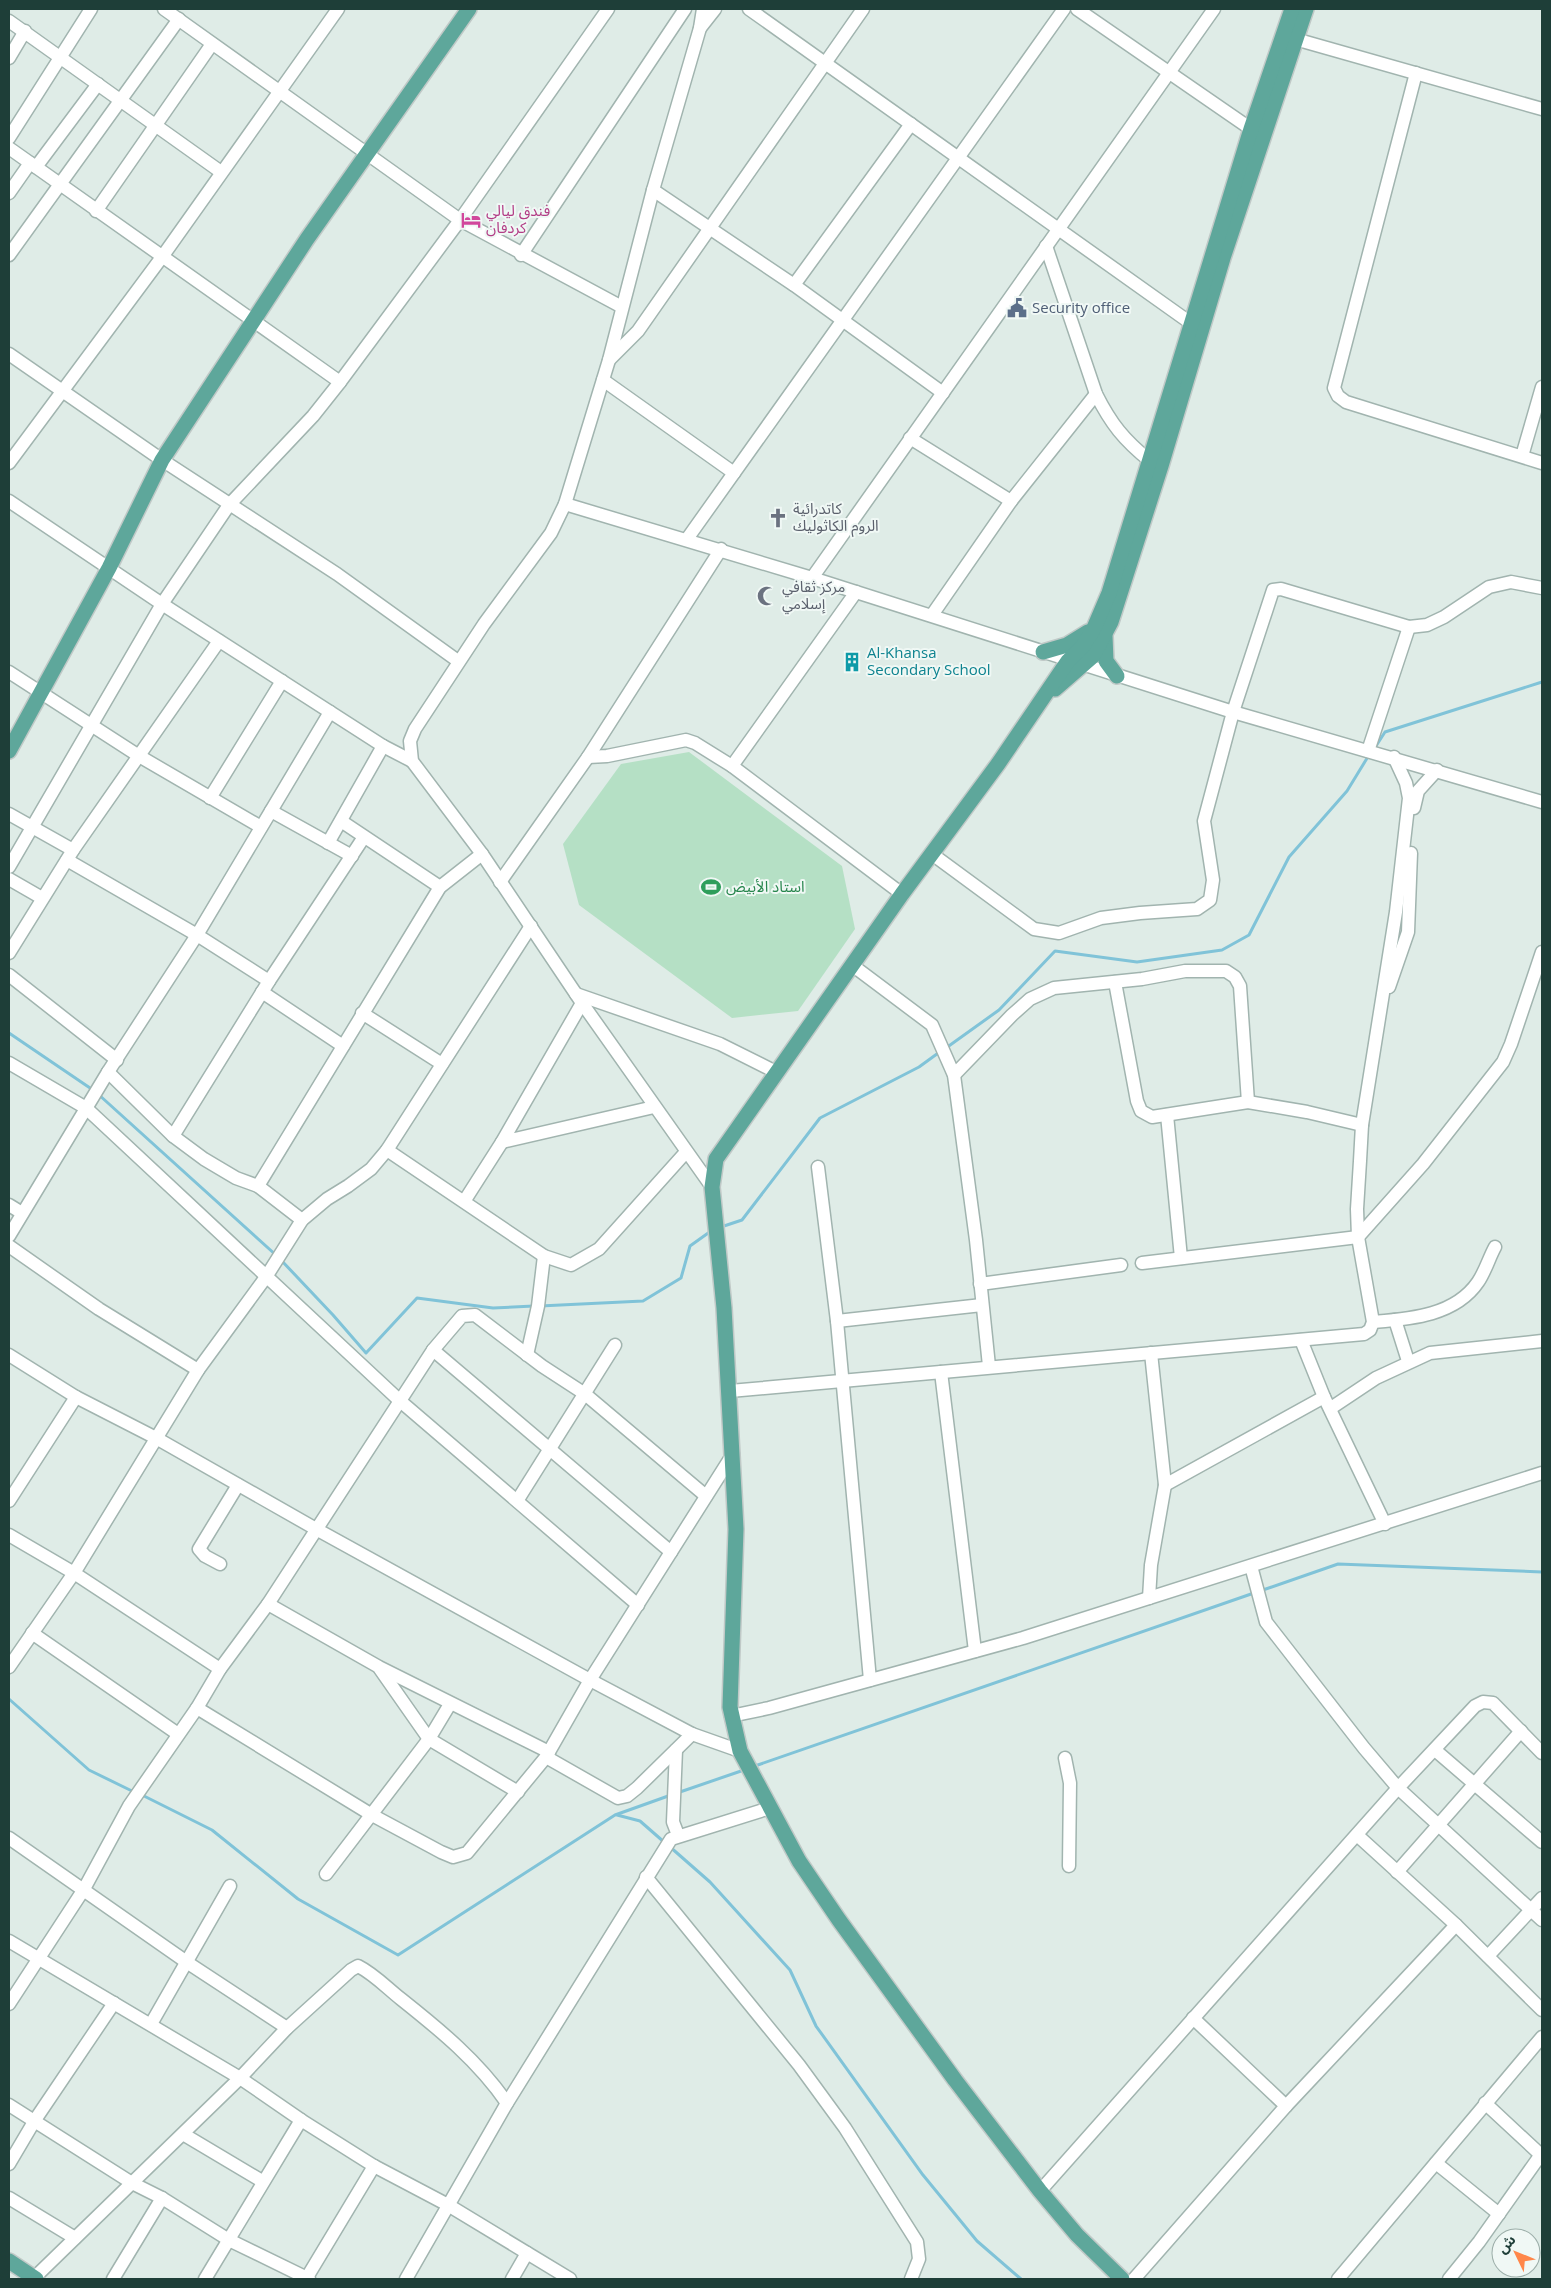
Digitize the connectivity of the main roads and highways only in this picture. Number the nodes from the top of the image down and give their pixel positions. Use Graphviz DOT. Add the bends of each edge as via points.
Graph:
graph roads {
  1 [pos="469,9"];
  2 [pos="1292,9"];
  3 [pos="1306,9"];
  4 [pos="1290,38"];
  5 [pos="1196,328"];
  6 [pos="1099,632"];
  7 [pos="1043,652"];
  8 [pos="1117,676"];
  9 [pos="1046,696"];
  10 [pos="9,751"];
  11 [pos="9,2261"];
  12 [pos="34,2279"];
  13 [pos="1122,2279"];
  1 -- 10 [label="main road" via="252,320 162,460 109,568"];
  2 -- 4 [label="main road"];
  3 -- 4 [label="main road"];
  4 -- 5 [label="main road" via="1223,258"];
  4 -- 5 [label="main road" via="1251,130"];
  5 -- 6 [label="main road" via="1150,462"];
  5 -- 6 [label="main road" via="1120,598"];
  6 -- 7 [label="main road"];
  6 -- 8 [label="main road" via="1106,661"];
  6 -- 9 [label="main road" via="1068,661"];
  6 -- 9 [label="main road" via="1084,666"];
  9 -- 13 [label="main road" via="716,1159 712,1187 730,1391 736,1529 730,1707 742,1754 754,1779 799,1860 839,1920 1040,2191 1076,2235"];
  11 -- 12 [label="main road"];
}
